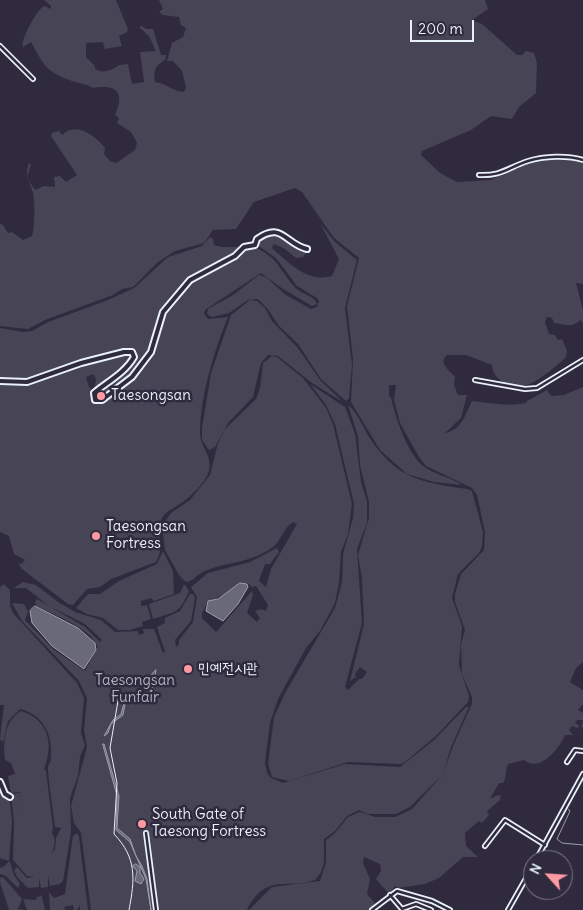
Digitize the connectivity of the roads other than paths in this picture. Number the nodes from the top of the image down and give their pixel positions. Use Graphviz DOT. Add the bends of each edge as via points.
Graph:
graph roads {
  1 [pos="0,46"];
  2 [pos="33,79"];
  3 [pos="583,160"];
  4 [pos="478,175"];
  5 [pos="307,249"];
  6 [pos="583,360"];
  7 [pos="475,380"];
  8 [pos="0,381"];
  9 [pos="583,751"];
  10 [pos="567,762"];
  11 [pos="583,774"];
  12 [pos="0,782"];
  13 [pos="10,796"];
  14 [pos="146,833"];
  15 [pos="545,845"];
  16 [pos="485,846"];
  17 [pos="542,850"];
  18 [pos="523,884"];
  19 [pos="390,895"];
  20 [pos="445,909"];
  21 [pos="156,910"];
  22 [pos="372,910"];
  23 [pos="431,910"];
  24 [pos="450,910"];
  25 [pos="508,910"];
  1 -- 2 [label="street"];
  3 -- 4 [label="street" via="568,157 529,161 498,175"];
  5 -- 8 [label="street" via="274,231 257,239 255,245 244,247 235,256 198,274 163,312 154,344 143,363 128,381 102,400 95,400 92,397 94,393 130,362 134,357 132,352 27,382"];
  6 -- 7 [label="street" via="537,388"];
  9 -- 10 [label="street" via="575,750"];
  11 -- 15 [label="street"];
  12 -- 13 [label="street" via="5,794"];
  14 -- 21 [label="street"];
  15 -- 16 [label="street" via="505,820"];
  15 -- 17 [label="street"];
  18 -- 25 [label="street"];
  19 -- 20 [label="street" via="399,891"];
  19 -- 22 [label="street"];
  19 -- 23 [label="street" via="402,909 416,904"];
  20 -- 24 [label="street"];
}
